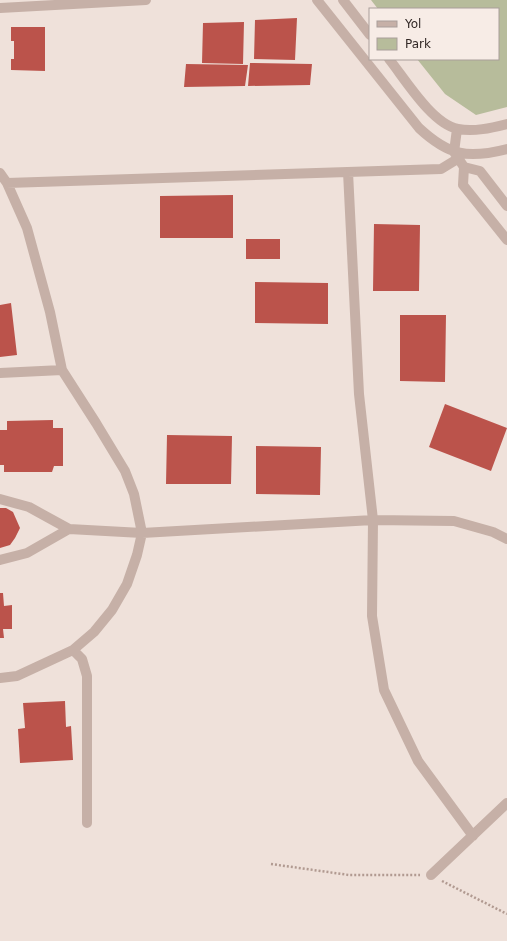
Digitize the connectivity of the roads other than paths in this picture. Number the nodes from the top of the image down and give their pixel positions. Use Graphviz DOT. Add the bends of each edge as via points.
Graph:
graph roads {
  1 [pos="146,0"];
  2 [pos="317,0"];
  3 [pos="343,0"];
  4 [pos="0,8"];
  5 [pos="369,34"];
  6 [pos="390,60"];
  7 [pos="507,124"];
  8 [pos="457,128"];
  9 [pos="507,149"];
  10 [pos="459,159"];
  11 [pos="348,172"];
  12 [pos="0,173"];
  13 [pos="7,183"];
  14 [pos="507,206"];
  15 [pos="507,240"];
  16 [pos="62,370"];
  17 [pos="0,373"];
  18 [pos="0,499"];
  19 [pos="373,520"];
  20 [pos="69,529"];
  21 [pos="142,533"];
  22 [pos="507,539"];
  23 [pos="0,560"];
  24 [pos="73,650"];
  25 [pos="0,678"];
  26 [pos="507,803"];
  27 [pos="87,823"];
  28 [pos="473,836"];
  29 [pos="431,875"];
  1 -- 4 [label="street"];
  2 -- 10 [label="street" via="419,128"];
  3 -- 5 [label="street"];
  6 -- 8 [label="street" via="436,118"];
  7 -- 8 [label="street" via="475,130"];
  8 -- 10 [label="street"];
  9 -- 10 [label="street"];
  10 -- 11 [label="street" via="441,169"];
  10 -- 14 [label="street" via="480,171"];
  10 -- 15 [label="street" via="464,185"];
  11 -- 13 [label="street"];
  11 -- 19 [label="street" via="359,394"];
  12 -- 13 [label="street"];
  13 -- 16 [label="street" via="27,228 50,312"];
  16 -- 17 [label="street"];
  16 -- 21 [label="street" via="125,471 134,494"];
  18 -- 20 [label="street" via="29,507"];
  19 -- 21 [label="street"];
  19 -- 22 [label="street" via="454,521 493,532"];
  19 -- 28 [label="street" via="372,616 384,690 418,761"];
  20 -- 21 [label="street"];
  20 -- 23 [label="street" via="27,553"];
  21 -- 24 [label="street" via="137,555 120,597 94,632"];
  24 -- 25 [label="street" via="17,676"];
  24 -- 27 [label="street" via="82,659 87,676"];
  26 -- 28 [label="street"];
  28 -- 29 [label="street"];
}
